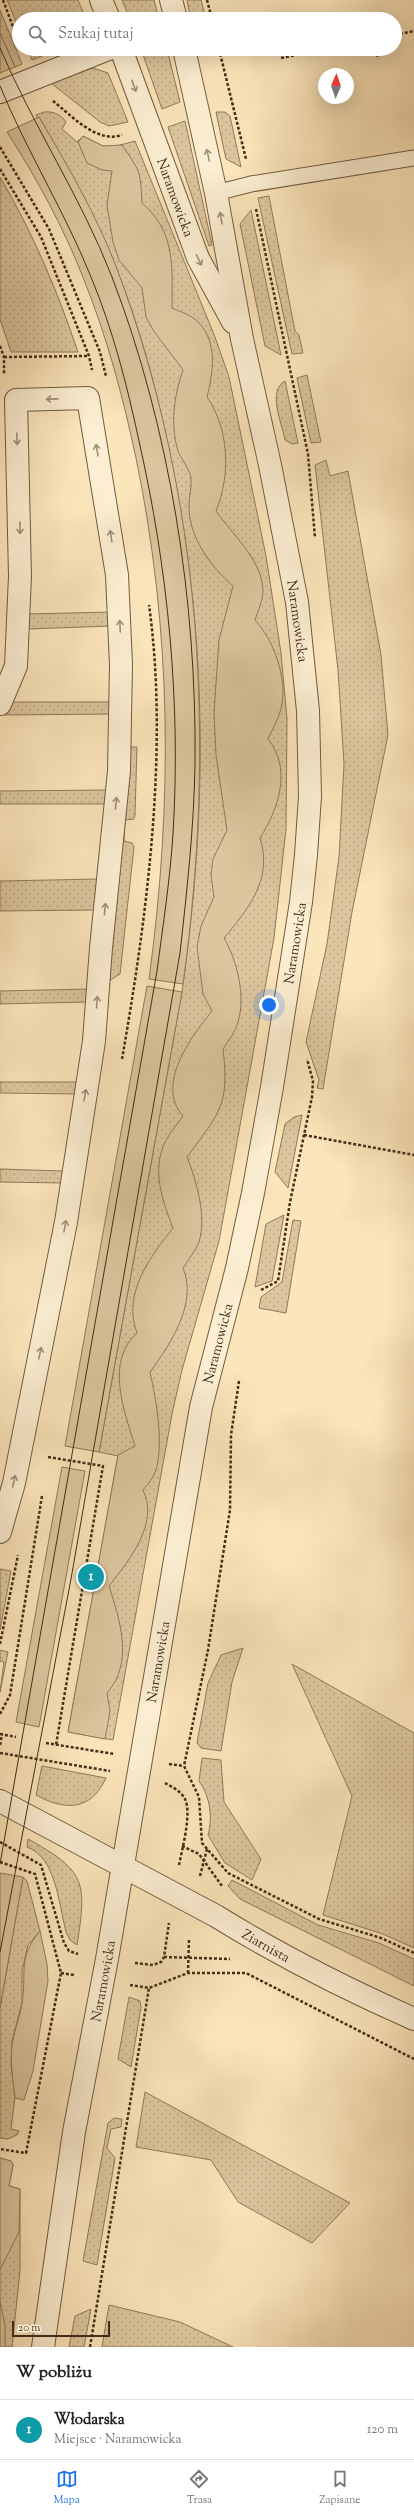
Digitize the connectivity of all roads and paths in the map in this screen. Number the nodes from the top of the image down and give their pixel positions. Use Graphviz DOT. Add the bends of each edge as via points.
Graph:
graph roads {
  1 [pos="3,0"];
  2 [pos="101,0"];
  3 [pos="171,0"];
  4 [pos="207,0"];
  5 [pos="106,12"];
  6 [pos="174,12"];
  7 [pos="210,12"];
  8 [pos="12,24"];
  9 [pos="414,32"];
  10 [pos="402,34"];
  11 [pos="90,56"];
  12 [pos="124,56"];
  13 [pos="186,56"];
  14 [pos="221,56"];
  15 [pos="291,56"];
  16 [pos="377,56"];
  17 [pos="281,58"];
  18 [pos="378,59"];
  19 [pos="0,92"];
  20 [pos="49,96"];
  21 [pos="129,132"];
  22 [pos="0,147"];
  23 [pos="6,154"];
  24 [pos="414,158"];
  25 [pos="252,184"];
  26 [pos="216,193"];
  27 [pos="242,339"];
  28 [pos="89,356"];
  29 [pos="4,357"];
  30 [pos="0,704"];
  31 [pos="414,1155"];
  32 [pos="256,1294"];
  33 [pos="240,1377"];
  34 [pos="44,1456"];
  35 [pos="41,1505"];
  36 [pos="0,1532"];
  37 [pos="18,1553"];
  38 [pos="0,1644"];
  39 [pos="0,1714"];
  40 [pos="1,1734"];
  41 [pos="16,1737"];
  42 [pos="46,1742"];
  43 [pos="56,1744"];
  44 [pos="0,1745"];
  45 [pos="0,1753"];
  46 [pos="114,1754"];
  47 [pos="165,1763"];
  48 [pos="184,1766"];
  49 [pos="111,1772"];
  50 [pos="162,1782"];
  51 [pos="0,1801"];
  52 [pos="0,1842"];
  53 [pos="182,1846"];
  54 [pos="207,1849"];
  55 [pos="204,1861"];
  56 [pos="0,1862"];
  57 [pos="179,1865"];
  58 [pos="122,1866"];
  59 [pos="199,1878"];
  60 [pos="226,1891"];
  61 [pos="189,1938"];
  62 [pos="166,1941"];
  63 [pos="414,1953"];
  64 [pos="79,1954"];
  65 [pos="137,1963"];
  66 [pos="61,1973"];
  67 [pos="188,1973"];
  68 [pos="74,1975"];
  69 [pos="128,1985"];
  70 [pos="149,1988"];
  71 [pos="414,2019"];
  72 [pos="414,2058"];
  73 [pos="0,2149"];
  74 [pos="43,2347"];
  75 [pos="90,2347"];
  1 -- 8 [label="path"];
  2 -- 5 [label="street"];
  3 -- 6 [label="street"];
  4 -- 7 [label="path"];
  9 -- 10 [label="path"];
  11 -- 19 [label="street"];
  12 -- 27 [label="street, Naramowicka, one-way" via="198,258"];
  26 -- 13 [label="street, Naramowicka, one-way"];
  14 -- 25 [label="path"];
  15 -- 17 [label="path"];
  16 -- 18 [label="path"];
  20 -- 21 [label="path" via="92,131 103,136 116,137"];
  22 -- 23 [label="path"];
  24 -- 25 [label="lane"];
  25 -- 26 [label="lane"];
  27 -- 26 [label="street, Naramowicka, one-way"];
  27 -- 58 [label="street, Naramowicka" via="297,602 310,758 306,855 272,1088 237,1268 201,1408"];
  28 -- 29 [label="path"];
  36 -- 30 [label="street, one-way" via="14,1483 66,1222 94,1041 120,771 122,665 117,575 88,398 16,400 20,568 16,666"];
  31 -- 32 [label="path" via="304,1135 278,1281"];
  33 -- 48 [label="path" via="230,1435 230,1510 208,1650"];
  34 -- 43 [label="path" via="103,1466"];
  35 -- 39 [label="path" via="10,1695"];
  37 -- 38 [label="path"];
  40 -- 41 [label="path"];
  40 -- 44 [label="path"];
  42 -- 43 [label="path"];
  43 -- 46 [label="path"];
  45 -- 49 [label="path"];
  47 -- 48 [label="path"];
  48 -- 54 [label="path" via="199,1797 201,1838"];
  50 -- 53 [label="path" via="176,1789 185,1799 188,1816"];
  51 -- 58 [label="street, Ziarnista"];
  52 -- 64 [label="path" via="41,1865 64,1943 69,1951"];
  53 -- 55 [label="path" via="198,1854"];
  53 -- 57 [label="path"];
  54 -- 55 [label="path"];
  54 -- 63 [label="path" via="228,1874 318,1919 381,1938"];
  55 -- 59 [label="path"];
  55 -- 60 [label="path"];
  56 -- 66 [label="path" via="35,1874"];
  58 -- 71 [label="street, Ziarnista" via="283,1954"];
  58 -- 74 [label="street, Naramowicka" via="74,2132"];
  61 -- 67 [label="path"];
  62 -- 65 [label="path" via="161,1962 153,1965"];
  66 -- 68 [label="path"];
  66 -- 73 [label="path" via="26,2153"];
  67 -- 70 [label="path"];
  67 -- 72 [label="path" via="246,1973"];
  69 -- 70 [label="path"];
  70 -- 75 [label="path"];
}
